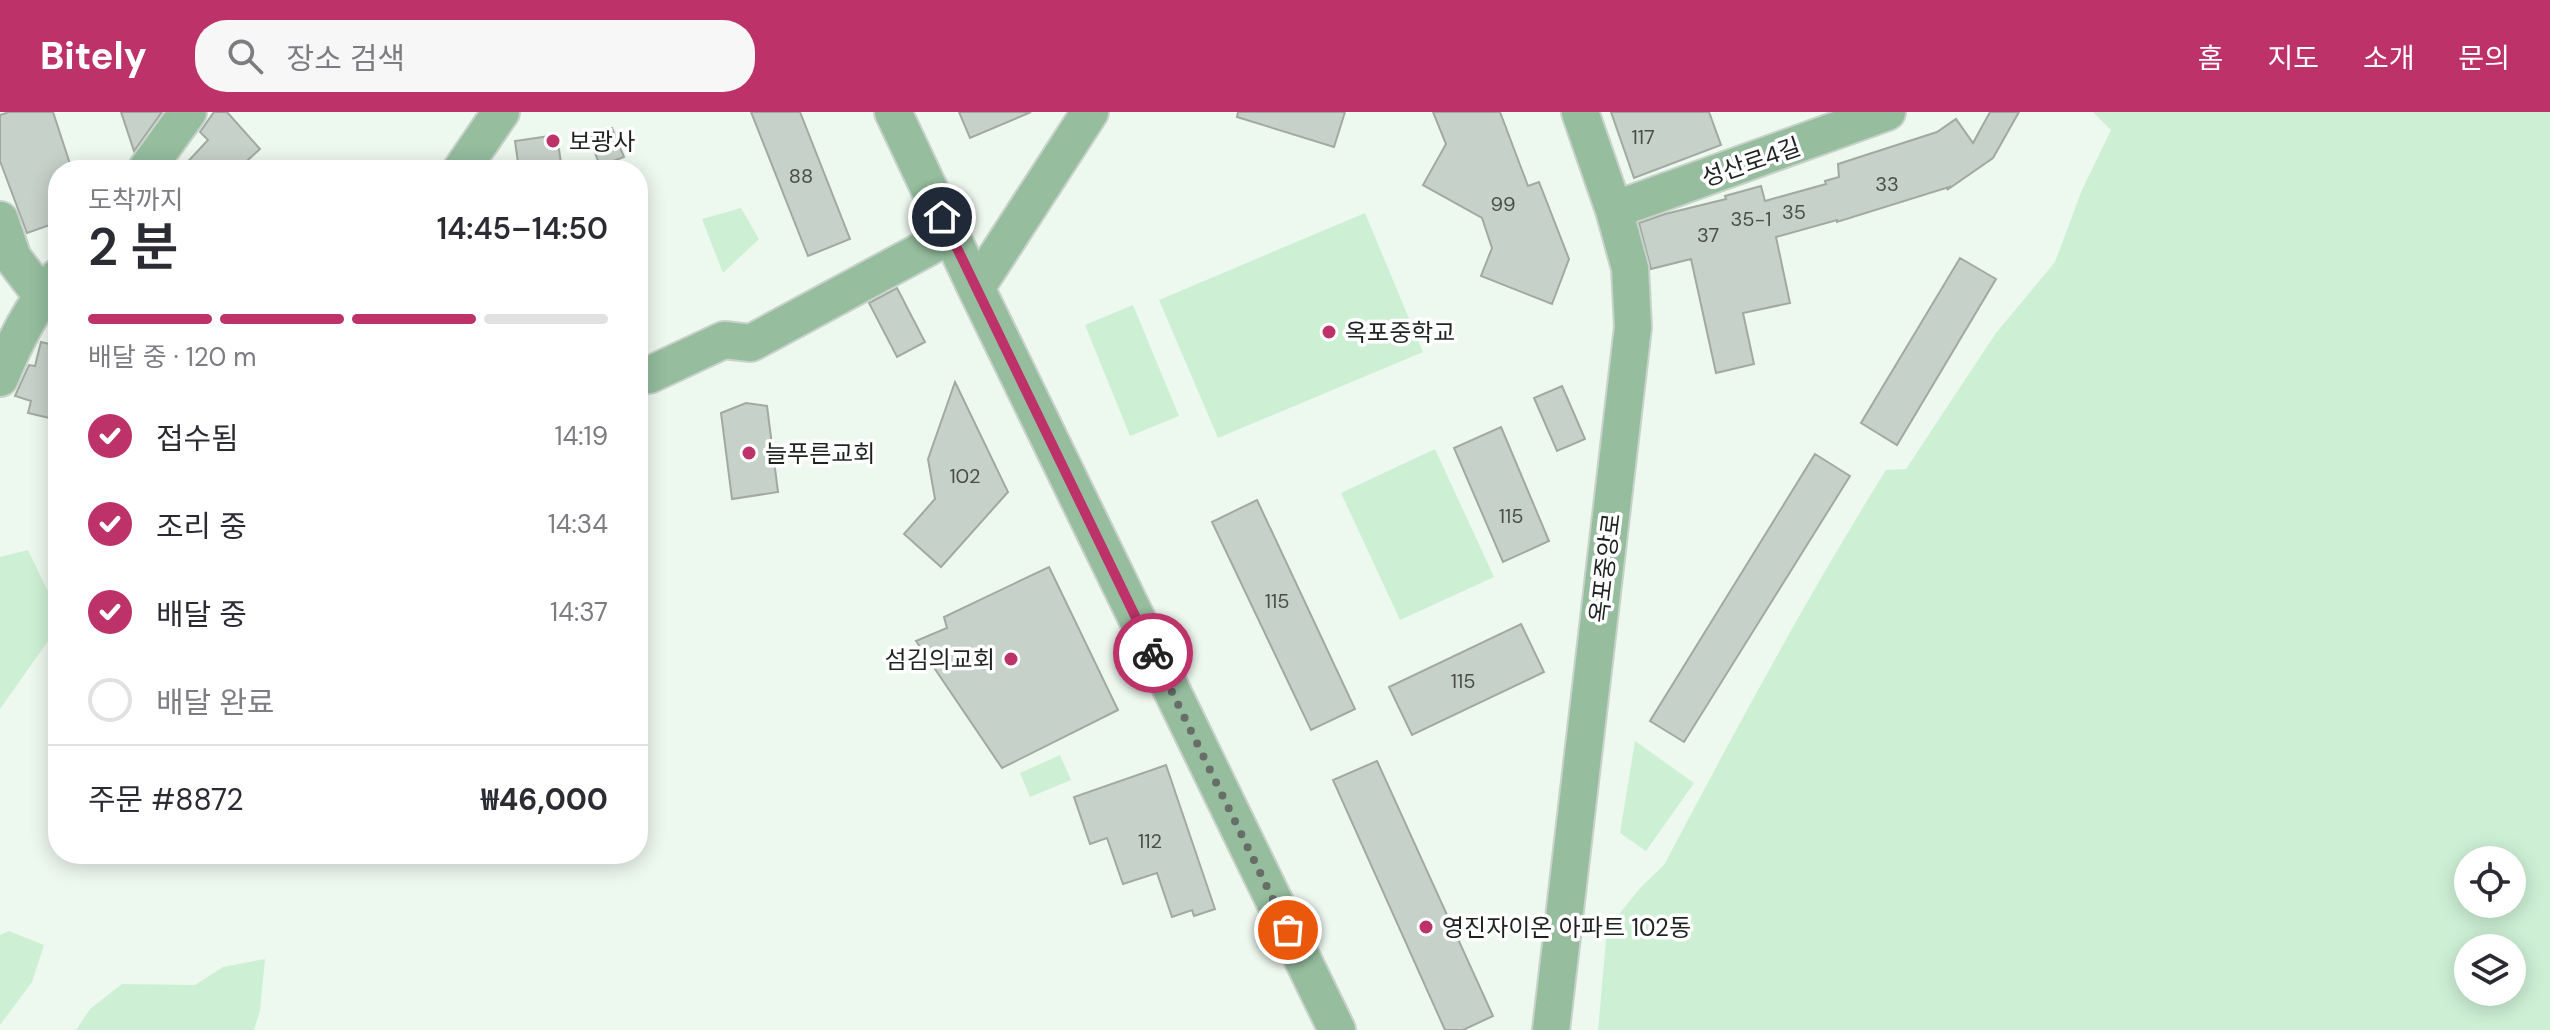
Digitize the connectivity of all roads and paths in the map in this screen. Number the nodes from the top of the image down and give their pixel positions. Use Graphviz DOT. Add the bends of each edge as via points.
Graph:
graph roads {
  1 [pos="188,112"];
  2 [pos="501,112"];
  3 [pos="893,112"];
  4 [pos="1090,112"];
  5 [pos="1580,112"];
  6 [pos="1887,112"];
  7 [pos="1827,123"];
  8 [pos="153,160"];
  9 [pos="468,160"];
  10 [pos="1614,210"];
  11 [pos="0,220"];
  12 [pos="951,235"];
  13 [pos="48,284"];
  14 [pos="976,288"];
  15 [pos="48,289"];
  16 [pos="649,375"];
  17 [pos="0,378"];
  18 [pos="1337,1030"];
  19 [pos="1551,1030"];
  1 -- 8 [label="street"];
  2 -- 9 [label="street"];
  3 -- 12 [label="street"];
  4 -- 14 [label="street"];
  5 -- 10 [label="street, 옥포중앙로"];
  6 -- 7 [label="street, 성산로4길"];
  7 -- 10 [label="street, 성산로4길"];
  10 -- 19 [label="street, 옥포중앙로" via="1630,268 1633,327"];
  11 -- 13 [label="street" via="13,258"];
  12 -- 14 [label="street"];
  12 -- 16 [label="street" via="751,343 724,340"];
  14 -- 18 [label="street"];
  15 -- 17 [label="street" via="20,330"];
}
